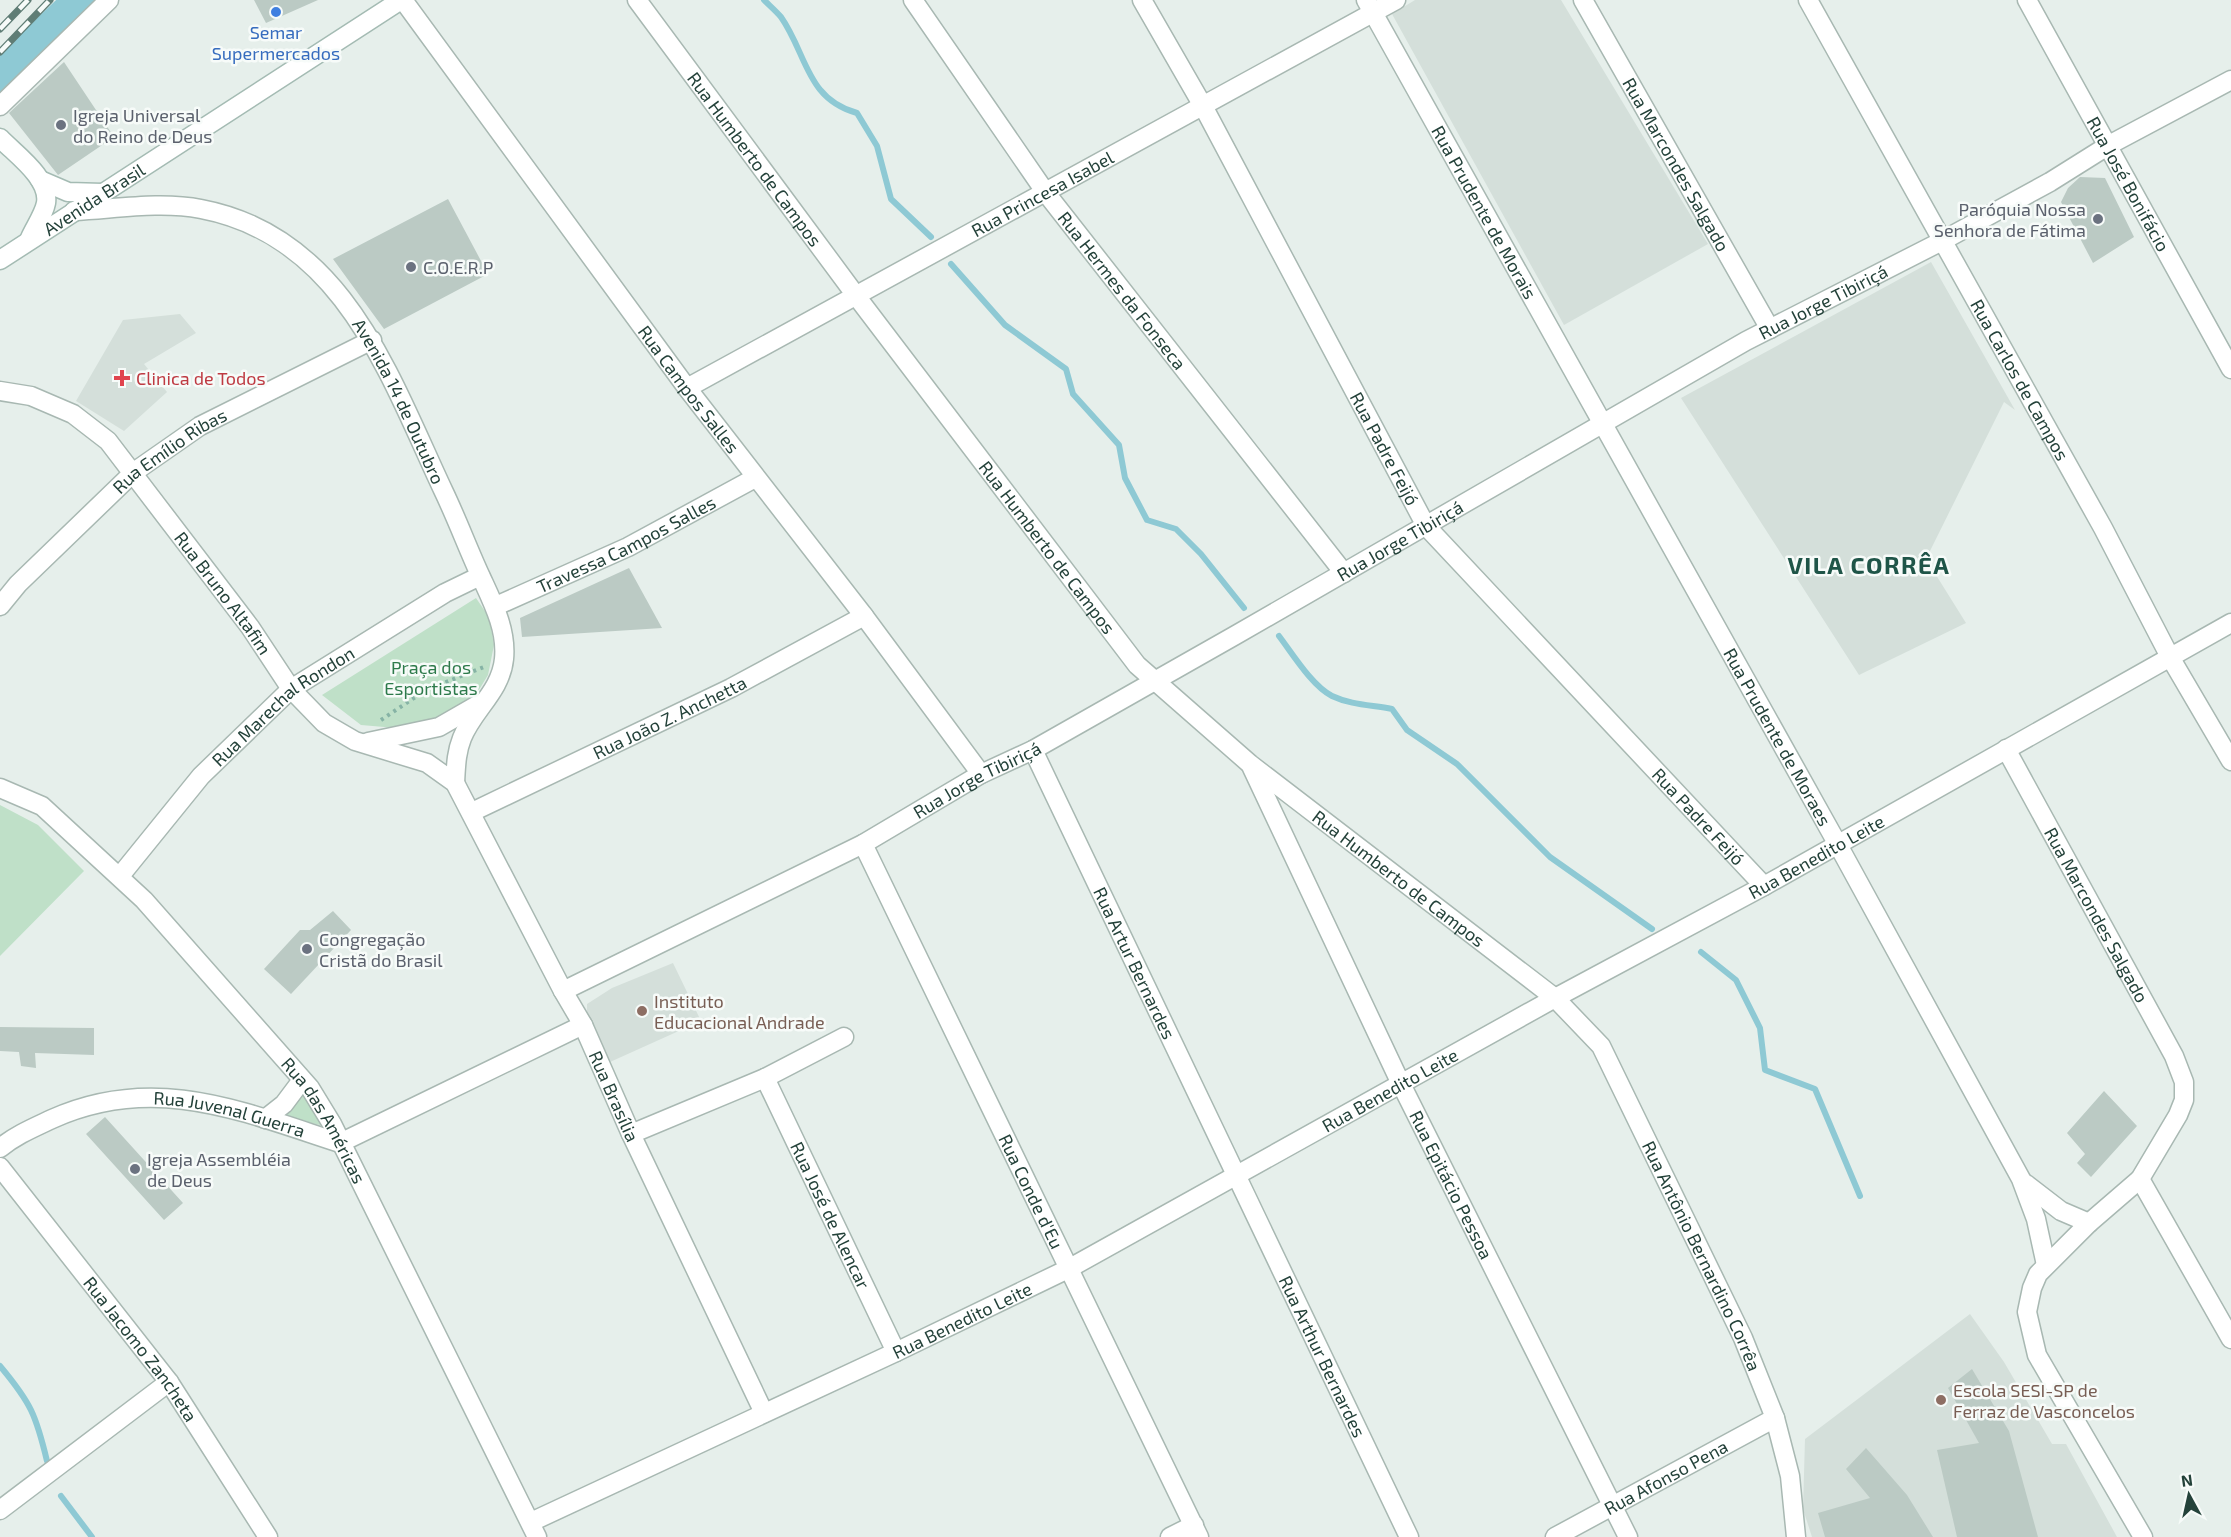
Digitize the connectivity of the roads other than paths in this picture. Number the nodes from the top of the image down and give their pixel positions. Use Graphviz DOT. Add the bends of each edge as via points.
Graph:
graph roads {
  1 [pos="110,0"];
  2 [pos="402,0"];
  3 [pos="637,0"];
  4 [pos="913,0"];
  5 [pos="1142,0"];
  6 [pos="1396,0"];
  7 [pos="1583,0"];
  8 [pos="1808,0"];
  9 [pos="2027,0"];
  10 [pos="1370,6"];
  11 [pos="2231,80"];
  12 [pos="0,106"];
  13 [pos="1203,106"];
  14 [pos="0,138"];
  15 [pos="2109,145"];
  16 [pos="40,180"];
  17 [pos="103,193"];
  18 [pos="1046,193"];
  19 [pos="74,211"];
  20 [pos="30,238"];
  21 [pos="1942,241"];
  22 [pos="0,260"];
  23 [pos="857,297"];
  24 [pos="1770,329"];
  25 [pos="372,340"];
  26 [pos="2231,369"];
  27 [pos="687,388"];
  28 [pos="0,391"];
  29 [pos="1602,425"];
  30 [pos="134,472"];
  31 [pos="755,478"];
  32 [pos="1426,526"];
  33 [pos="1344,573"];
  34 [pos="480,576"];
  35 [pos="0,606"];
  36 [pos="495,606"];
  37 [pos="864,616"];
  38 [pos="2231,623"];
  39 [pos="2170,657"];
  40 [pos="1153,681"];
  41 [pos="291,689"];
  42 [pos="490,697"];
  43 [pos="359,742"];
  44 [pos="2006,748"];
  45 [pos="1033,750"];
  46 [pos="2231,761"];
  47 [pos="1250,764"];
  48 [pos="981,774"];
  49 [pos="455,783"];
  50 [pos="0,788"];
  51 [pos="472,812"];
  52 [pos="1837,843"];
  53 [pos="863,844"];
  54 [pos="120,876"];
  55 [pos="1764,886"];
  56 [pos="562,991"];
  57 [pos="1555,998"];
  58 [pos="583,1025"];
  59 [pos="844,1037"];
  60 [pos="765,1078"];
  61 [pos="302,1080"];
  62 [pos="1401,1084"];
  63 [pos="266,1119"];
  64 [pos="631,1134"];
  65 [pos="340,1143"];
  66 [pos="0,1148"];
  67 [pos="0,1167"];
  68 [pos="1236,1176"];
  69 [pos="2020,1179"];
  70 [pos="2140,1179"];
  71 [pos="2089,1223"];
  72 [pos="2046,1265"];
  73 [pos="1068,1269"];
  74 [pos="2231,1339"];
  75 [pos="896,1352"];
  76 [pos="169,1382"];
  77 [pos="764,1413"];
  78 [pos="1775,1418"];
  79 [pos="1612,1506"];
  80 [pos="0,1510"];
  81 [pos="534,1530"];
  82 [pos="1196,1531"];
  83 [pos="268,1537"];
  84 [pos="1170,1537"];
  85 [pos="1409,1537"];
  86 [pos="1556,1537"];
  87 [pos="1628,1537"];
  88 [pos="1796,1537"];
  89 [pos="2143,1537"];
  1 -- 12 [label="street"];
  2 -- 17 [label="street, Avenida Brasil"];
  2 -- 27 [label="street, Rua Campos Salles"];
  3 -- 23 [label="street, Rua Humberto de Campos"];
  4 -- 18 [label="street, Rua Hermes da Fonseca"];
  5 -- 13 [label="street, Rua Padre Feijó"];
  6 -- 10 [label="street, Rua Princesa Isabel"];
  7 -- 24 [label="street, Rua Marcondes Salgado"];
  8 -- 21 [label="street, Rua Carlos de Campos"];
  9 -- 15 [label="street, Rua José Bonifácio"];
  10 -- 13 [label="street, Rua Princesa Isabel"];
  10 -- 29 [label="street, Rua Prudente de Morais"];
  11 -- 15 [label="street, Rua Jorge Tibiriçá"];
  13 -- 18 [label="street, Rua Princesa Isabel"];
  13 -- 32 [label="street, Rua Padre Feijó"];
  14 -- 16 [label="street"];
  15 -- 21 [label="street, Rua Jorge Tibiriçá"];
  15 -- 26 [label="street, Rua José Bonifácio"];
  16 -- 17 [label="street" via="68,192"];
  16 -- 20 [label="street" via="46,204"];
  17 -- 19 [label="street, Avenida Brasil"];
  18 -- 23 [label="street, Rua Princesa Isabel"];
  18 -- 33 [label="street, Rua Hermes da Fonseca"];
  19 -- 20 [label="street, Avenida Brasil"];
  19 -- 25 [label="street, Avenida 14 de Outubro" via="199,208 252,226 296,250 348,304"];
  20 -- 22 [label="street, Avenida Brasil"];
  21 -- 24 [label="street, Rua Jorge Tibiriçá"];
  21 -- 39 [label="street, Rua Carlos de Campos" via="2103,528"];
  23 -- 27 [label="street, Rua Princesa Isabel"];
  23 -- 40 [label="street, Rua Humberto de Campos" via="1076,587"];
  24 -- 29 [label="street, Rua Jorge Tibiriçá"];
  25 -- 30 [label="street, Rua Emílio Ribas" via="200,426"];
  25 -- 34 [label="street, Avenida 14 de Outubro" via="470,545"];
  27 -- 31 [label="street, Rua Campos Salles"];
  28 -- 30 [label="street, Rua Bruno Altafim" via="31,396 73,414 108,441"];
  29 -- 32 [label="street, Rua Jorge Tibiriçá"];
  29 -- 52 [label="street, Rua Prudente de Moraes"];
  30 -- 35 [label="street, Rua Emílio Ribas" via="48,553"];
  30 -- 41 [label="street, Rua Bruno Altafim" via="250,627"];
  31 -- 36 [label="street, Travessa Campos Salles" via="628,547"];
  31 -- 37 [label="street, Rua Campos Salles"];
  32 -- 33 [label="street, Rua Jorge Tibiriçá"];
  32 -- 55 [label="street, Rua Padre Feijó"];
  33 -- 40 [label="street, Rua Jorge Tibiriçá"];
  34 -- 36 [label="street, Avenida 14 de Outubro"];
  34 -- 41 [label="street, Rua Marechal Rondon"];
  36 -- 42 [label="street, Avenida 14 de Outubro" via="504,659"];
  37 -- 48 [label="street, Rua Campos Salles"];
  37 -- 51 [label="street, Rua João Z. Anchetta" via="731,688"];
  38 -- 39 [label="street, Rua Benedito Leite"];
  39 -- 44 [label="street, Rua Benedito Leite"];
  39 -- 46 [label="street, Rua Carlos de Campos"];
  40 -- 45 [label="street, Rua Jorge Tibiriçá"];
  40 -- 47 [label="street, Rua Humberto de Campos"];
  41 -- 43 [label="street, Rua Bruno Altafim" via="324,723"];
  41 -- 54 [label="street, Rua Marechal Rondon" via="201,776"];
  42 -- 43 [label="street" via="439,727"];
  42 -- 49 [label="street, Avenida 14 de Outubro" via="462,737"];
  43 -- 49 [label="street, Rua Bruno Altafim" via="427,763"];
  44 -- 52 [label="street, Rua Benedito Leite"];
  44 -- 70 [label="street, Rua Marcondes Salgado" via="2174,1056 2184,1082 2184,1100 2178,1115"];
  45 -- 48 [label="street, Rua Jorge Tibiriçá"];
  45 -- 68 [label="street, Rua Artur Bernardes"];
  47 -- 57 [label="street, Rua Humberto de Campos"];
  47 -- 62 [label="street, Rua Epitácio Pessoa"];
  48 -- 53 [label="street, Rua Jorge Tibiriçá"];
  49 -- 51 [label="street, Rua Brasília"];
  50 -- 54 [label="street, Rua das Américas" via="42,806"];
  51 -- 56 [label="street, Rua Brasília"];
  52 -- 55 [label="street, Rua Benedito Leite"];
  52 -- 69 [label="street, Rua Prudente de Moraes"];
  53 -- 56 [label="street, Rua Jorge Tibiriçá"];
  53 -- 73 [label="street, Rua Conde d'Eu"];
  54 -- 61 [label="street, Rua das Américas"];
  55 -- 57 [label="street, Rua Benedito Leite"];
  56 -- 58 [label="street, Rua Brasília"];
  57 -- 62 [label="street, Rua Benedito Leite"];
  57 -- 78 [label="street, Rua Antônio Bernardino Corrêa" via="1590,1032 1613,1068 1743,1338"];
  58 -- 64 [label="street, Rua Brasília"];
  58 -- 65 [label="street"];
  59 -- 60 [label="street"];
  60 -- 64 [label="street"];
  60 -- 75 [label="street, Rua José de Alencar"];
  61 -- 63 [label="street" via="284,1104"];
  61 -- 65 [label="street, Rua das Américas"];
  62 -- 68 [label="street, Rua Benedito Leite"];
  62 -- 79 [label="street, Rua Epitácio Pessoa"];
  63 -- 65 [label="street, Rua Juvenal Guerra"];
  63 -- 66 [label="street, Rua Juvenal Guerra" via="193,1099 136,1097 75,1109 23,1132"];
  64 -- 77 [label="street, Rua Brasília"];
  65 -- 81 [label="street, Rua das Américas"];
  67 -- 76 [label="street, Rua Jacomo Zancheta"];
  68 -- 73 [label="street, Rua Benedito Leite"];
  68 -- 85 [label="street, Rua Arthur Bernardes"];
  69 -- 71 [label="street, Rua Prudente de Moraes" via="2061,1211"];
  69 -- 72 [label="street, Rua Prudente de Moraes" via="2036,1219"];
  70 -- 71 [label="street"];
  70 -- 74 [label="street"];
  71 -- 72 [label="street"];
  72 -- 89 [label="street" via="2032,1288 2027,1312 2037,1355"];
  73 -- 75 [label="street, Rua Benedito Leite"];
  73 -- 82 [label="street, Rua Conde d'Eu"];
  75 -- 77 [label="street, Rua Benedito Leite"];
  76 -- 80 [label="street"];
  76 -- 83 [label="street, Rua Jacomo Zancheta"];
  77 -- 81 [label="street, Rua Benedito Leite"];
  78 -- 79 [label="street, Rua Afonso Pena"];
  78 -- 88 [label="street, Rua Antônio Bernardino Corrêa" via="1790,1476"];
  79 -- 86 [label="street, Rua Afonso Pena"];
  79 -- 87 [label="street, Rua Epitácio Pessoa"];
  82 -- 84 [label="street"];
}
